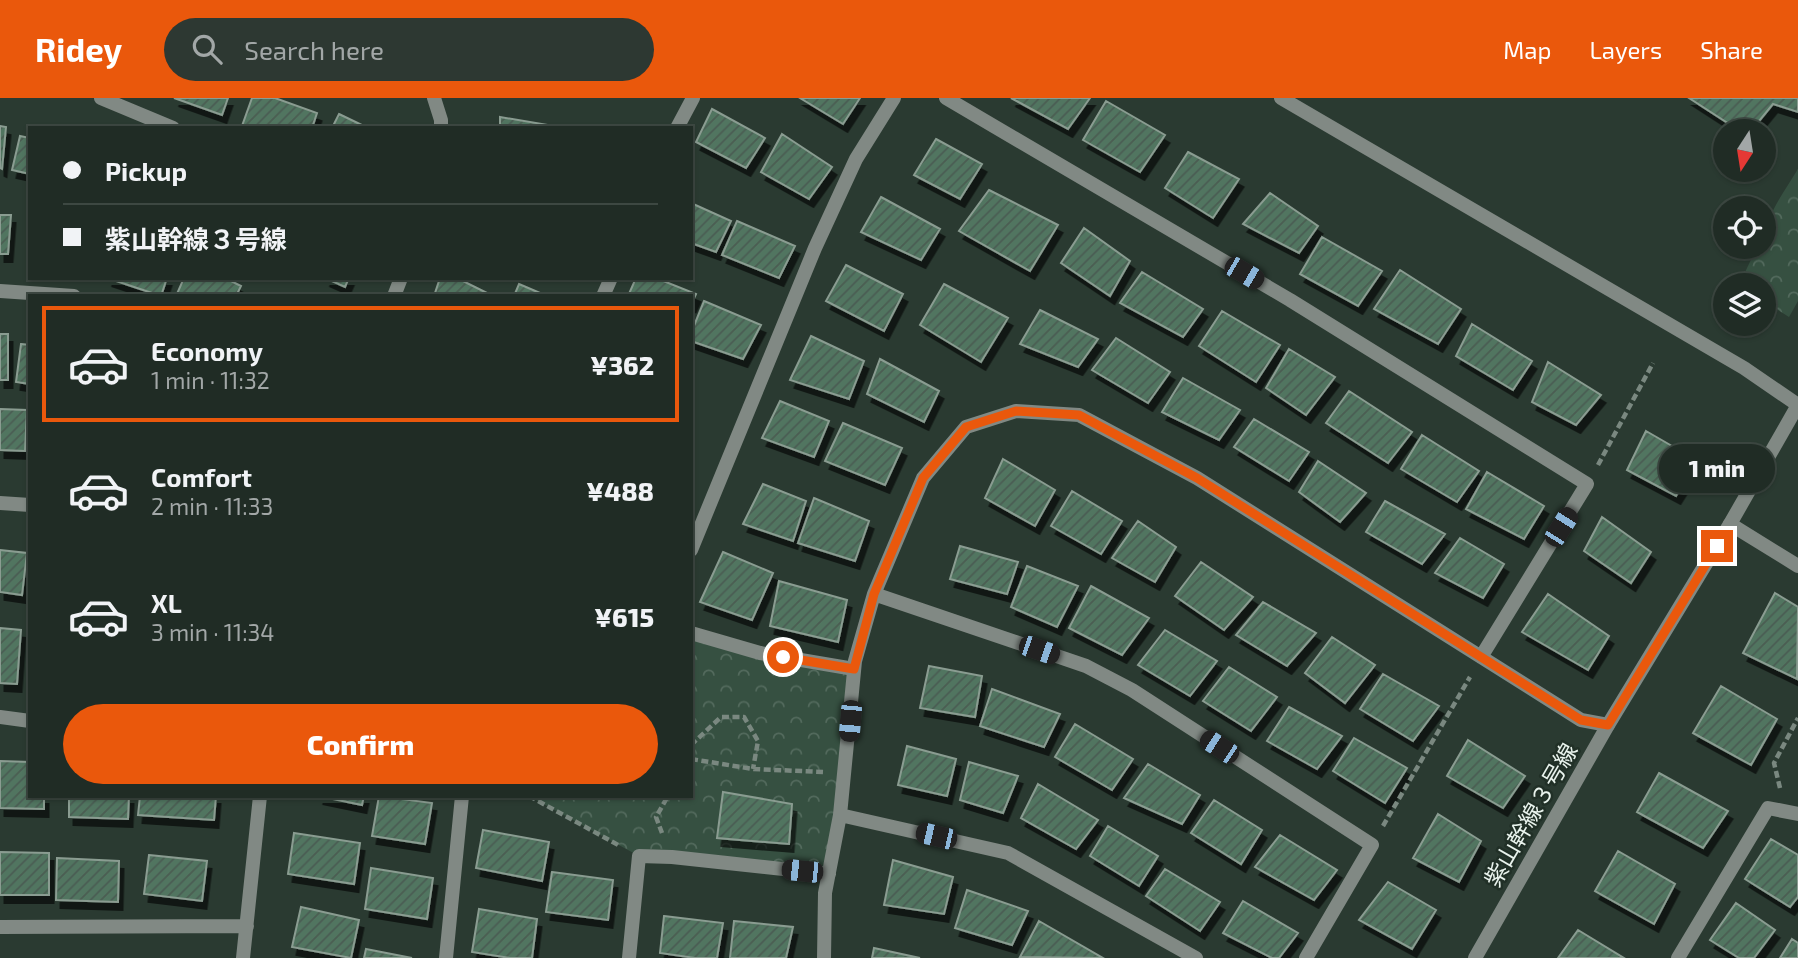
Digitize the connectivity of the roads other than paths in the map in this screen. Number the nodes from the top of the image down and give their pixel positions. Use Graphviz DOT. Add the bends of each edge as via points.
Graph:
graph roads {
  1 [pos="101,98"];
  2 [pos="434,98"];
  3 [pos="693,98"];
  4 [pos="894,98"];
  5 [pos="946,98"];
  6 [pos="1281,98"];
  7 [pos="168,126"];
  8 [pos="441,126"];
  9 [pos="678,126"];
  10 [pos="0,291"];
  11 [pos="44,294"];
  12 [pos="1798,405"];
  13 [pos="0,503"];
  14 [pos="28,505"];
  15 [pos="1730,524"];
  16 [pos="693,545"];
  17 [pos="1798,566"];
  18 [pos="874,594"];
  19 [pos="693,634"];
  20 [pos="1481,657"];
  21 [pos="854,669"];
  22 [pos="0,717"];
  23 [pos="28,721"];
  24 [pos="1608,725"];
  25 [pos="260,798"];
  26 [pos="462,798"];
  27 [pos="1792,813"];
  28 [pos="840,815"];
  29 [pos="828,874"];
  30 [pos="247,926"];
  31 [pos="0,927"];
  32 [pos="243,958"];
  33 [pos="446,958"];
  34 [pos="629,958"];
  35 [pos="824,958"];
  36 [pos="1196,958"];
  37 [pos="1306,958"];
  38 [pos="1475,958"];
  39 [pos="1678,958"];
  1 -- 7 [label="street"];
  2 -- 8 [label="street"];
  3 -- 9 [label="street"];
  4 -- 16 [label="street" via="856,159 815,248"];
  5 -- 20 [label="street" via="1290,300 1587,484"];
  6 -- 12 [label="street"];
  10 -- 11 [label="street"];
  12 -- 15 [label="street, 紫山幹線３号線"];
  13 -- 14 [label="street"];
  15 -- 17 [label="street"];
  15 -- 24 [label="street, 紫山幹線３号線"];
  18 -- 20 [label="street" via="923,478 966,427 1016,411 1079,415 1197,478"];
  18 -- 21 [label="street"];
  18 -- 37 [label="street" via="1086,666 1132,690 1372,845"];
  19 -- 21 [label="street" via="760,653"];
  20 -- 24 [label="street" via="1581,720"];
  21 -- 28 [label="street"];
  22 -- 23 [label="street"];
  24 -- 38 [label="street, 紫山幹線３号線"];
  25 -- 30 [label="street"];
  26 -- 33 [label="street"];
  27 -- 39 [label="street" via="1769,808"];
  28 -- 29 [label="street"];
  28 -- 36 [label="street" via="1007,852"];
  29 -- 34 [label="street" via="639,856"];
  29 -- 35 [label="street"];
  30 -- 31 [label="street"];
  30 -- 32 [label="street"];
}
